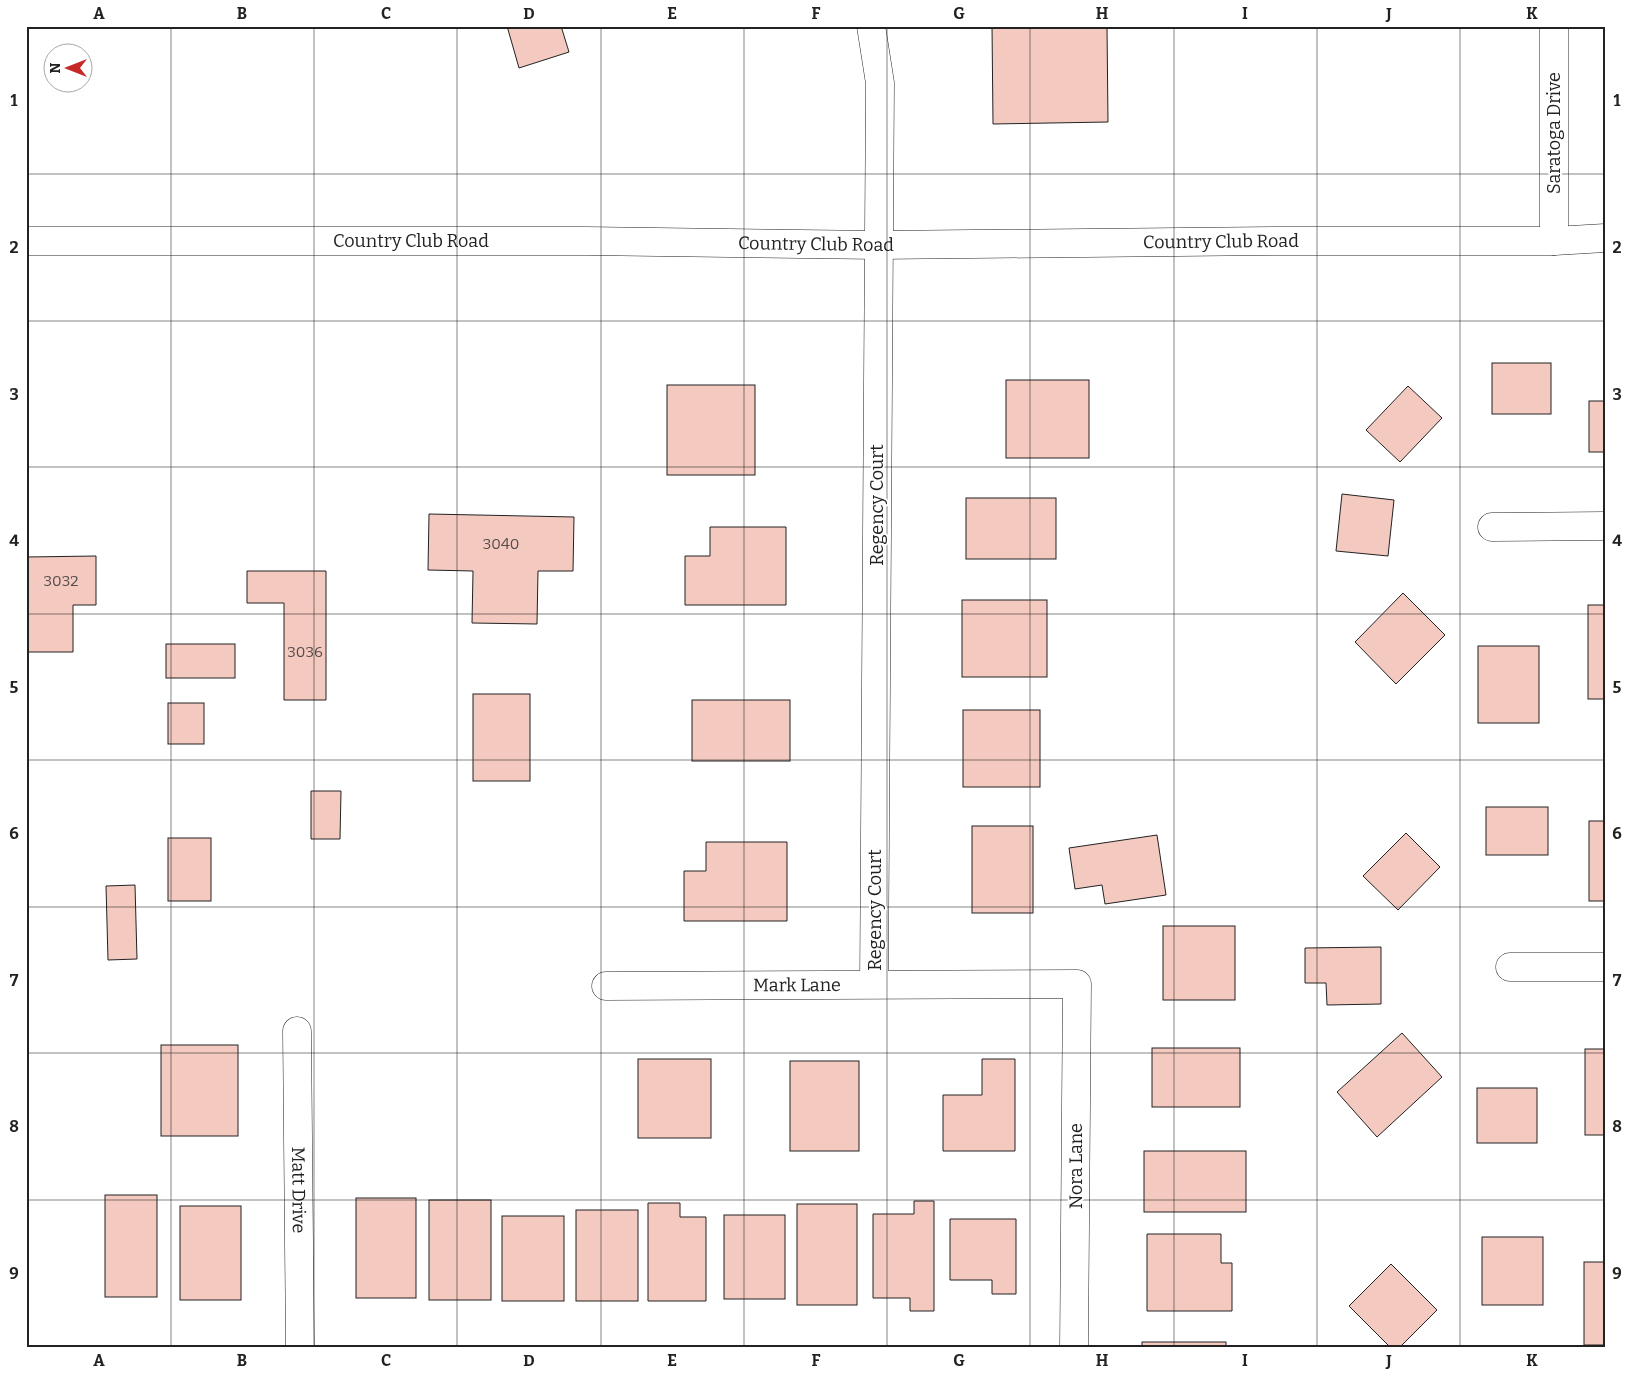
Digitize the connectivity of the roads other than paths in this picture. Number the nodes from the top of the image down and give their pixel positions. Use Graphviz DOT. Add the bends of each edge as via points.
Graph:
graph roads {
  1 [pos="871,26"];
  2 [pos="1554,26"];
  3 [pos="1605,238"];
  4 [pos="26,240"];
  5 [pos="1554,240"];
  6 [pos="878,245"];
  7 [pos="1605,526"];
  8 [pos="1492,527"];
  9 [pos="1510,967"];
  10 [pos="1605,967"];
  11 [pos="874,984"];
  12 [pos="1077,984"];
  13 [pos="606,986"];
  14 [pos="297,1031"];
  15 [pos="300,1348"];
  16 [pos="1074,1348"];
  1 -- 6 [label="street, Regency Court" via="880,83"];
  2 -- 5 [label="street, Saratoga Drive"];
  3 -- 5 [label="street, Country Club Road"];
  4 -- 6 [label="street, Country Club Road"];
  5 -- 6 [label="street, Country Club Road"];
  6 -- 11 [label="street, Regency Court"];
  7 -- 8 [label="street"];
  9 -- 10 [label="street"];
  11 -- 12 [label="street, Mark Lane"];
  11 -- 13 [label="street, Mark Lane"];
  12 -- 16 [label="street, Nora Lane"];
  14 -- 15 [label="street, Matt Drive"];
}
